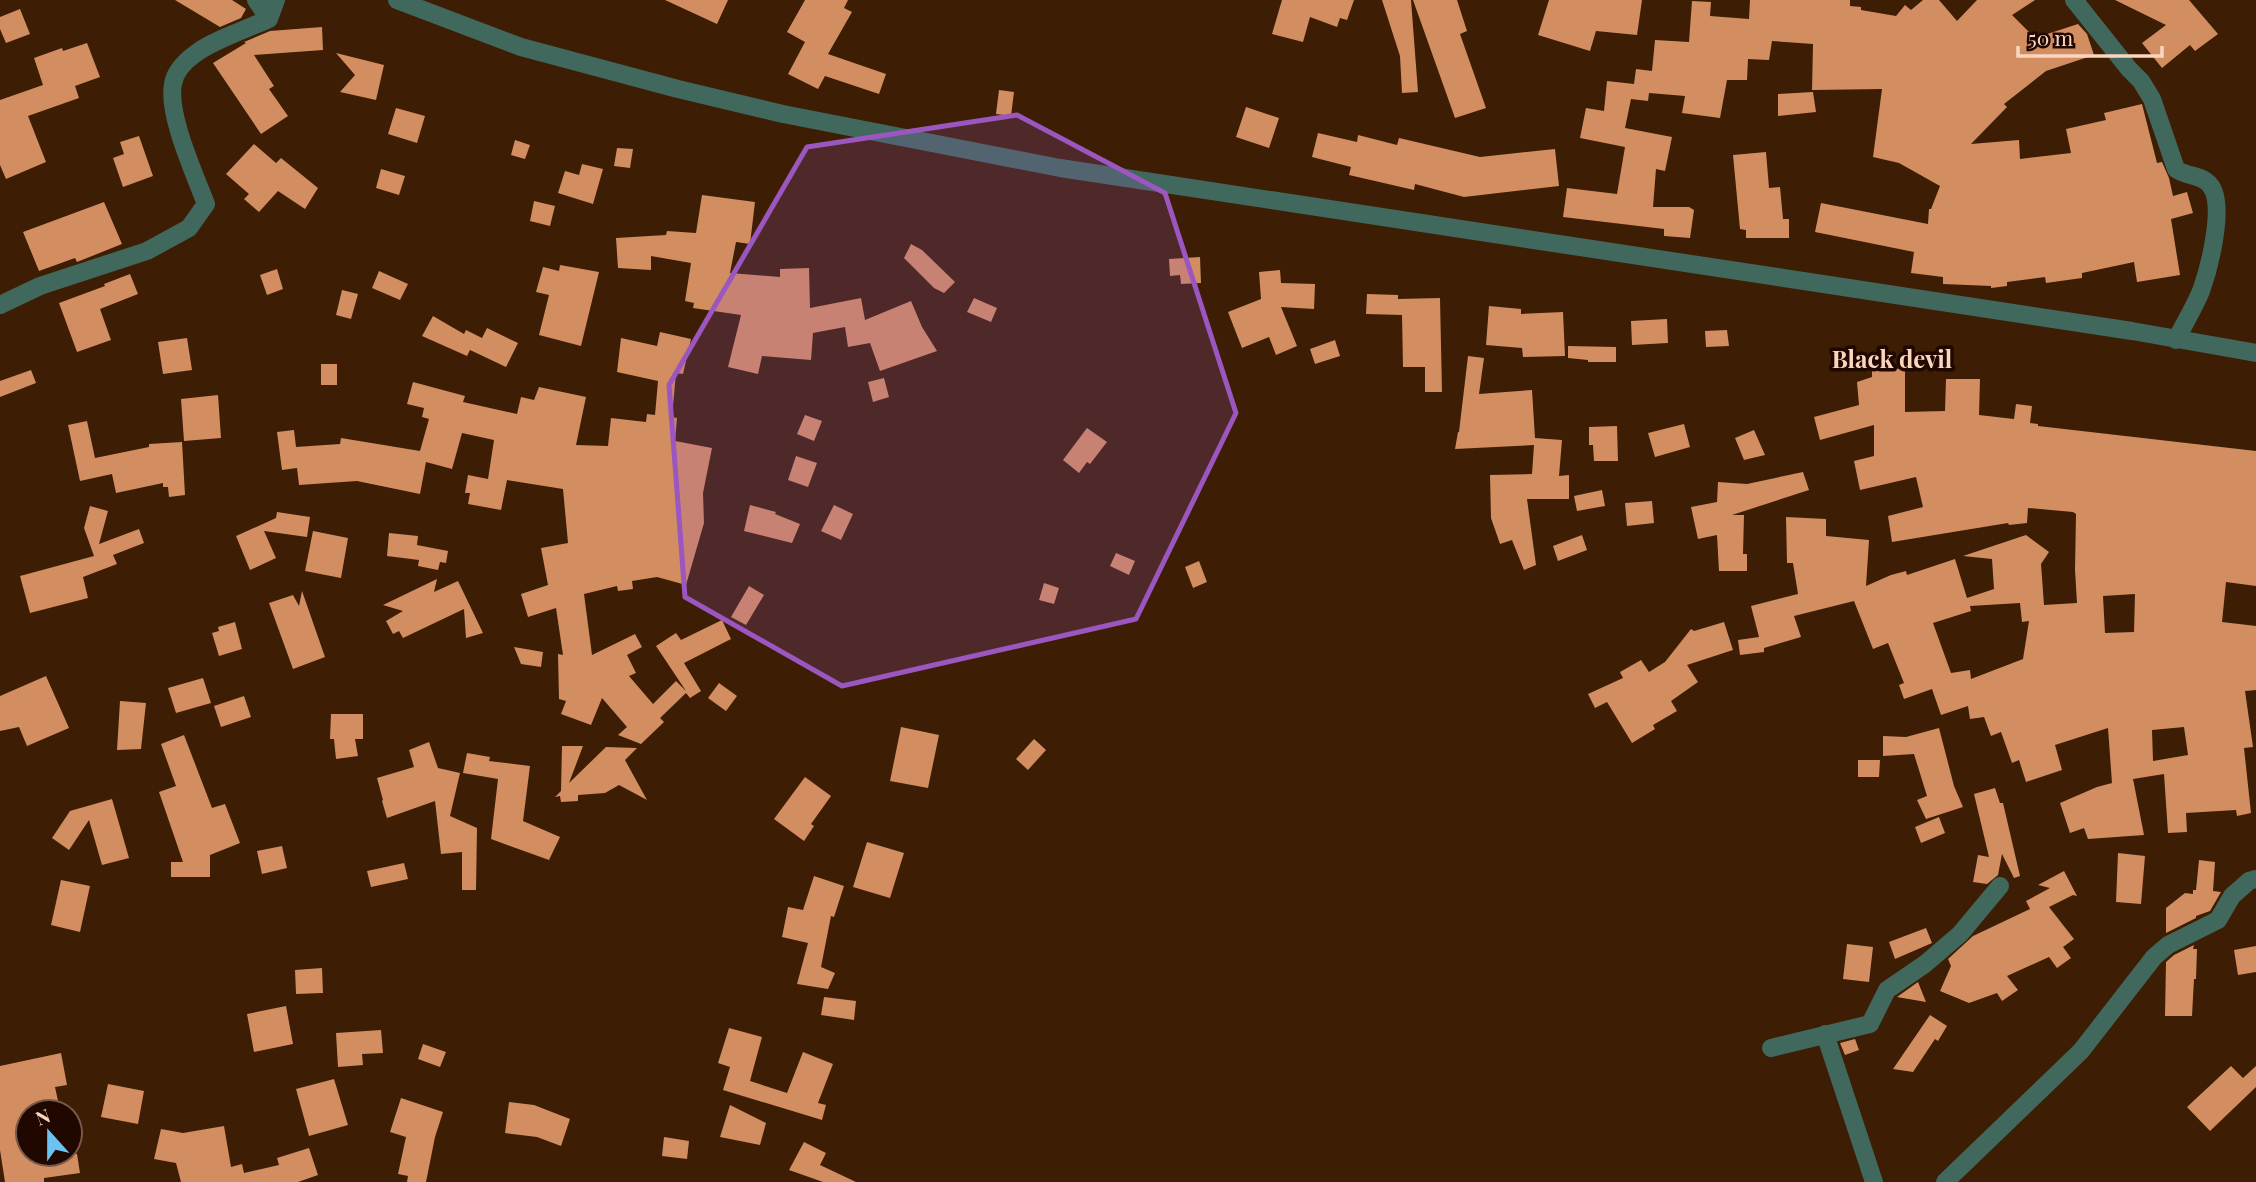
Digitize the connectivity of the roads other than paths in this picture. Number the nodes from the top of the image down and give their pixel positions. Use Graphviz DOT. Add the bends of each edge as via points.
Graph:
graph roads {
  1 [pos="256,0"];
  2 [pos="276,0"];
  3 [pos="397,0"];
  4 [pos="2074,0"];
  5 [pos="269,19"];
  6 [pos="0,305"];
  7 [pos="2176,340"];
  8 [pos="2256,353"];
  9 [pos="2256,879"];
  10 [pos="2000,886"];
  11 [pos="1825,1034"];
  12 [pos="1771,1048"];
  13 [pos="1874,1182"];
  14 [pos="1945,1182"];
  1 -- 5 [label="street"];
  2 -- 5 [label="street"];
  3 -- 7 [label="street" via="521,47 630,77 987,155"];
  4 -- 7 [label="street" via="2152,99 2176,169 2203,179 2214,193 2216,219 2209,268"];
  5 -- 6 [label="street" via="195,53 179,69 173,84 181,136 206,204 189,228 147,251 40,286"];
  7 -- 8 [label="street"];
  9 -- 14 [label="street" via="2232,896 2218,920 2154,957 2081,1051"];
  10 -- 11 [label="street" via="1961,934 1886,990 1870,1024"];
  11 -- 12 [label="street"];
  11 -- 13 [label="street"];
}
